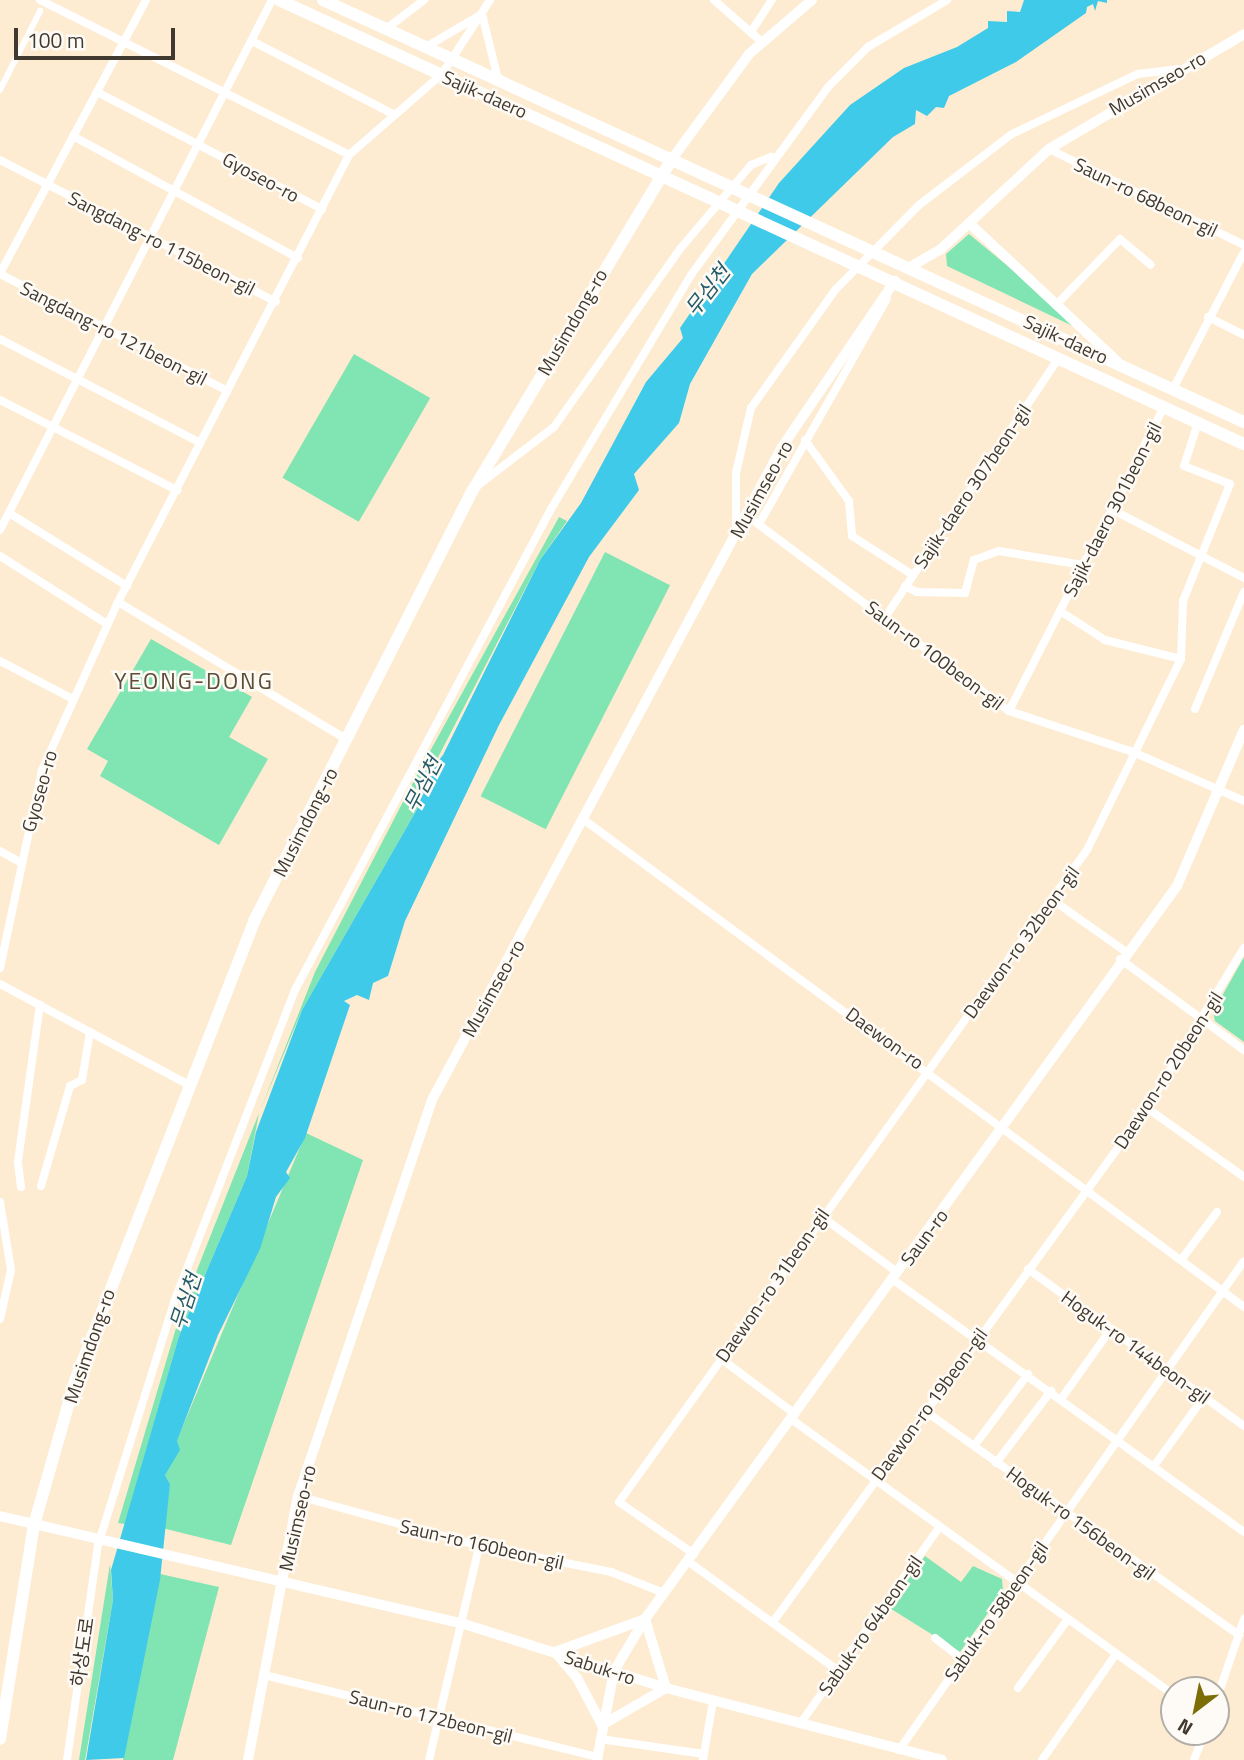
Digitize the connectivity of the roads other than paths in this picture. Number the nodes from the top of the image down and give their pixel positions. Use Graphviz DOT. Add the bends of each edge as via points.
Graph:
graph roads {
  1 [pos="146,0"];
  2 [pos="272,0"];
  3 [pos="279,0"];
  4 [pos="323,0"];
  5 [pos="424,0"];
  6 [pos="490,0"];
  7 [pos="714,0"];
  8 [pos="772,0"];
  9 [pos="812,0"];
  10 [pos="947,0"];
  11 [pos="42,1"];
  12 [pos="40,11"];
  13 [pos="482,14"];
  14 [pos="386,29"];
  15 [pos="751,32"];
  16 [pos="1244,34"];
  17 [pos="252,41"];
  18 [pos="123,42"];
  19 [pos="763,43"];
  20 [pos="426,47"];
  21 [pos="454,59"];
  22 [pos="1179,69"];
  23 [pos="442,74"];
  24 [pos="498,79"];
  25 [pos="0,90"];
  26 [pos="97,92"];
  27 [pos="225,96"];
  28 [pos="393,114"];
  29 [pos="73,136"];
  30 [pos="200,145"];
  31 [pos="1049,149"];
  32 [pos="349,155"];
  33 [pos="774,155"];
  34 [pos="673,159"];
  35 [pos="0,160"];
  36 [pos="661,174"];
  37 [pos="48,185"];
  38 [pos="175,192"];
  39 [pos="322,209"];
  40 [pos="969,223"];
  41 [pos="152,237"];
  42 [pos="1244,245"];
  43 [pos="1244,251"];
  44 [pos="298,258"];
  45 [pos="1151,265"];
  46 [pos="910,267"];
  47 [pos="895,281"];
  48 [pos="276,302"];
  49 [pos="1056,305"];
  50 [pos="1208,317"];
  51 [pos="104,328"];
  52 [pos="1244,335"];
  53 [pos="0,340"];
  54 [pos="1059,358"];
  55 [pos="1119,364"];
  56 [pos="78,380"];
  57 [pos="1173,389"];
  58 [pos="228,391"];
  59 [pos="0,400"];
  60 [pos="1164,407"];
  61 [pos="1198,422"];
  62 [pos="1244,422"];
  63 [pos="55,427"];
  64 [pos="805,439"];
  65 [pos="201,443"];
  66 [pos="1244,444"];
  67 [pos="177,490"];
  68 [pos="473,490"];
  69 [pos="1111,509"];
  70 [pos="9,513"];
  71 [pos="747,515"];
  72 [pos="759,524"];
  73 [pos="0,530"];
  74 [pos="736,534"];
  75 [pos="0,556"];
  76 [pos="1202,557"];
  77 [pos="1083,565"];
  78 [pos="913,575"];
  79 [pos="1244,578"];
  80 [pos="127,586"];
  81 [pos="905,586"];
  82 [pos="1244,592"];
  83 [pos="118,602"];
  84 [pos="1060,611"];
  85 [pos="886,616"];
  86 [pos="107,624"];
  87 [pos="1181,659"];
  88 [pos="0,661"];
  89 [pos="71,698"];
  90 [pos="1195,709"];
  91 [pos="1009,711"];
  92 [pos="1244,730"];
  93 [pos="346,739"];
  94 [pos="1133,752"];
  95 [pos="1220,790"];
  96 [pos="1244,801"];
  97 [pos="587,821"];
  98 [pos="0,851"];
  99 [pos="20,862"];
  100 [pos="1054,901"];
  101 [pos="1244,948"];
  102 [pos="1123,956"];
  103 [pos="0,968"];
  104 [pos="0,984"];
  105 [pos="40,1005"];
  106 [pos="1204,1020"];
  107 [pos="90,1032"];
  108 [pos="1244,1050"];
  109 [pos="929,1070"];
  110 [pos="187,1084"];
  111 [pos="1147,1108"];
  112 [pos="1006,1128"];
  113 [pos="1244,1177"];
  114 [pos="41,1186"];
  115 [pos="21,1187"];
  116 [pos="1089,1190"];
  117 [pos="0,1202"];
  118 [pos="1217,1212"];
  119 [pos="821,1216"];
  120 [pos="1181,1261"];
  121 [pos="1244,1261"];
  122 [pos="1028,1269"];
  123 [pos="894,1276"];
  124 [pos="1222,1290"];
  125 [pos="1244,1307"];
  126 [pos="0,1319"];
  127 [pos="1111,1329"];
  128 [pos="977,1338"];
  129 [pos="720,1358"];
  130 [pos="1167,1370"];
  131 [pos="1028,1374"];
  132 [pos="1051,1391"];
  133 [pos="1204,1397"];
  134 [pos="1061,1398"];
  135 [pos="925,1411"];
  136 [pos="793,1416"];
  137 [pos="1244,1426"];
  138 [pos="1118,1440"];
  139 [pos="974,1446"];
  140 [pos="996,1463"];
  141 [pos="1154,1466"];
  142 [pos="874,1479"];
  143 [pos="298,1496"];
  144 [pos="1066,1513"];
  145 [pos="0,1516"];
  146 [pos="34,1525"];
  147 [pos="940,1526"];
  148 [pos="1244,1532"];
  149 [pos="479,1546"];
  150 [pos="692,1558"];
  151 [pos="283,1579"];
  152 [pos="1015,1582"];
  153 [pos="664,1593"];
  154 [pos="645,1619"];
  155 [pos="1068,1619"];
  156 [pos="1244,1619"];
  157 [pos="773,1622"];
  158 [pos="464,1624"];
  159 [pos="1238,1634"];
  160 [pos="935,1638"];
  161 [pos="555,1652"];
  162 [pos="1116,1654"];
  163 [pos="962,1659"];
  164 [pos="837,1670"];
  165 [pos="614,1671"];
  166 [pos="264,1675"];
  167 [pos="1224,1676"];
  168 [pos="1160,1685"];
  169 [pos="666,1688"];
  170 [pos="1018,1688"];
  171 [pos="713,1701"];
  172 [pos="438,1717"];
  173 [pos="800,1724"];
  174 [pos="601,1725"];
  175 [pos="0,1739"];
  176 [pos="600,1739"];
  177 [pos="899,1750"];
  178 [pos="704,1757"];
  179 [pos="597,1758"];
  180 [pos="67,1760"];
  181 [pos="248,1760"];
  182 [pos="429,1760"];
  183 [pos="942,1760"];
  184 [pos="1042,1760"];
  1 -- 18 [label="street"];
  2 -- 17 [label="street"];
  3 -- 23 [label="main road, Sajik-daero"];
  4 -- 14 [label="main road, Sajik-daero"];
  5 -- 14 [label="street"];
  6 -- 13 [label="street, Gyoseo-ro"];
  7 -- 15 [label="street"];
  8 -- 15 [label="street"];
  9 -- 19 [label="street, Musimdong-ro"];
  10 -- 33 [label="street" via="868,47"];
  11 -- 18 [label="street"];
  12 -- 25 [label="street"];
  13 -- 20 [label="street"];
  13 -- 21 [label="street, Gyoseo-ro"];
  13 -- 24 [label="street"];
  14 -- 20 [label="main road, Sajik-daero"];
  15 -- 19 [label="street"];
  16 -- 22 [label="street, Musimseo-ro"];
  17 -- 27 [label="street"];
  17 -- 28 [label="street"];
  18 -- 26 [label="street, Sangdang-ro 115beon-gil"];
  18 -- 27 [label="street"];
  19 -- 34 [label="street, Musimdong-ro"];
  20 -- 21 [label="main road, Sajik-daero"];
  21 -- 23 [label="street, Gyoseo-ro"];
  21 -- 24 [label="main road, Sajik-daero"];
  22 -- 31 [label="street, Musimseo-ro"];
  22 -- 74 [label="street" via="1138,74 1012,134 919,205 836,289 751,408 736,473"];
  23 -- 28 [label="street, Gyoseo-ro"];
  23 -- 36 [label="main road, Sajik-daero"];
  24 -- 34 [label="main road, Sajik-daero"];
  26 -- 29 [label="street, Sangdang-ro 115beon-gil"];
  26 -- 30 [label="street, Gyoseo-ro"];
  27 -- 30 [label="street"];
  27 -- 32 [label="street"];
  28 -- 32 [label="street, Gyoseo-ro"];
  29 -- 37 [label="street, Sangdang-ro 115beon-gil"];
  29 -- 38 [label="street"];
  30 -- 38 [label="street"];
  30 -- 39 [label="street, Gyoseo-ro"];
  31 -- 40 [label="street, Musimseo-ro"];
  31 -- 42 [label="street, Saun-ro 68beon-gil"];
  32 -- 39 [label="street, Gyoseo-ro"];
  33 -- 68 [label="street" via="751,165 680,249 554,427"];
  33 -- 180 [label="street, 하상도로" via="691,275 551,509 295,990 174,1302 98,1545"];
  34 -- 36 [label="main road, Musimdong-ro"];
  34 -- 46 [label="main road, Sajik-daero"];
  35 -- 37 [label="street, Sangdang-ro 115beon-gil"];
  36 -- 47 [label="main road, Sajik-daero"];
  36 -- 68 [label="main road, Musimdong-ro"];
  37 -- 41 [label="street, Sangdang-ro 115beon-gil"];
  37 -- 51 [label="street, Sangdang-ro 121beon-gil" via="0,274"];
  38 -- 41 [label="street"];
  38 -- 44 [label="street"];
  39 -- 44 [label="street, Gyoseo-ro"];
  40 -- 46 [label="street, Musimseo-ro"];
  40 -- 49 [label="street"];
  41 -- 48 [label="street, Sangdang-ro 115beon-gil"];
  41 -- 51 [label="street"];
  43 -- 50 [label="street"];
  44 -- 48 [label="street, Gyoseo-ro"];
  45 -- 49 [label="street" via="1120,239"];
  46 -- 55 [label="main road, Sajik-daero"];
  47 -- 54 [label="main road, Sajik-daero"];
  47 -- 64 [label="street"];
  47 -- 71 [label="street, Musimseo-ro" via="782,447"];
  48 -- 58 [label="street, Gyoseo-ro"];
  49 -- 55 [label="street"];
  50 -- 52 [label="street"];
  50 -- 57 [label="street"];
  51 -- 56 [label="street"];
  51 -- 58 [label="street, Sangdang-ro 121beon-gil"];
  53 -- 56 [label="street"];
  54 -- 60 [label="main road, Sajik-daero"];
  54 -- 78 [label="street, Sajik-daero 307beon-gil"];
  55 -- 57 [label="main road, Sajik-daero"];
  56 -- 63 [label="street"];
  56 -- 65 [label="street"];
  57 -- 62 [label="main road, Sajik-daero"];
  58 -- 65 [label="street, Gyoseo-ro"];
  59 -- 63 [label="street"];
  60 -- 61 [label="main road, Sajik-daero"];
  60 -- 69 [label="street, Sajik-daero 301beon-gil"];
  61 -- 66 [label="main road, Sajik-daero"];
  61 -- 76 [label="street, Daewon-ro 32beon-gil" via="1184,466 1230,484"];
  63 -- 67 [label="street"];
  63 -- 70 [label="street"];
  64 -- 72 [label="street"];
  64 -- 78 [label="street, Musimseo-ro" via="849,501 852,536"];
  65 -- 67 [label="street, Gyoseo-ro"];
  67 -- 80 [label="street, Gyoseo-ro"];
  68 -- 93 [label="main road, Musimdong-ro"];
  69 -- 76 [label="street"];
  69 -- 77 [label="street, Sajik-daero 301beon-gil"];
  70 -- 73 [label="street"];
  70 -- 80 [label="street"];
  71 -- 72 [label="street, Saun-ro 100beon-gil"];
  71 -- 74 [label="street, Musimseo-ro"];
  72 -- 85 [label="street, Saun-ro 100beon-gil"];
  74 -- 97 [label="street, Musimseo-ro"];
  75 -- 86 [label="street"];
  76 -- 79 [label="street"];
  76 -- 87 [label="street, Daewon-ro 32beon-gil" via="1183,601"];
  77 -- 81 [label="street" via="999,551 974,560 965,593 916,592"];
  77 -- 84 [label="street, Sajik-daero 301beon-gil"];
  78 -- 81 [label="street, Sajik-daero 307beon-gil"];
  80 -- 83 [label="street, Gyoseo-ro"];
  81 -- 85 [label="street, Sajik-daero 307beon-gil"];
  82 -- 90 [label="street"];
  83 -- 86 [label="street, Gyoseo-ro"];
  83 -- 93 [label="street"];
  84 -- 87 [label="street, Sajik-daero 301beon-gil" via="1113,642"];
  84 -- 91 [label="street, Sajik-daero 301beon-gil"];
  85 -- 91 [label="street, Saun-ro 100beon-gil"];
  86 -- 89 [label="street, Gyoseo-ro"];
  87 -- 94 [label="street, Daewon-ro 32beon-gil"];
  88 -- 89 [label="street"];
  89 -- 99 [label="street, Gyoseo-ro" via="42,770"];
  91 -- 94 [label="street, Saun-ro 100beon-gil"];
  92 -- 95 [label="street, Saun-ro"];
  93 -- 110 [label="main road, Musimdong-ro" via="254,921"];
  94 -- 95 [label="street, Saun-ro 100beon-gil"];
  94 -- 100 [label="street, Daewon-ro 32beon-gil" via="1087,850"];
  95 -- 96 [label="street, Saun-ro 100beon-gil"];
  95 -- 102 [label="street, Saun-ro" via="1177,886"];
  97 -- 109 [label="street, Daewon-ro"];
  97 -- 143 [label="street, Musimseo-ro" via="433,1098"];
  98 -- 99 [label="street"];
  99 -- 103 [label="street, Gyoseo-ro"];
  100 -- 102 [label="street"];
  100 -- 109 [label="street, Daewon-ro 32beon-gil"];
  101 -- 106 [label="street, Daewon-ro 20beon-gil"];
  102 -- 106 [label="street"];
  102 -- 112 [label="street, Saun-ro"];
  104 -- 105 [label="street"];
  105 -- 107 [label="street"];
  105 -- 115 [label="street" via="18,1161"];
  106 -- 108 [label="street"];
  106 -- 111 [label="street, Daewon-ro 20beon-gil"];
  107 -- 110 [label="street"];
  107 -- 114 [label="street" via="82,1080 70,1086"];
  109 -- 112 [label="street, Daewon-ro"];
  109 -- 119 [label="street, Daewon-ro 31beon-gil"];
  110 -- 146 [label="main road, Musimdong-ro" via="75,1381"];
  111 -- 113 [label="street"];
  111 -- 116 [label="street, Daewon-ro 20beon-gil"];
  112 -- 116 [label="street, Daewon-ro"];
  112 -- 123 [label="street, Saun-ro"];
  116 -- 120 [label="street, Daewon-ro"];
  116 -- 122 [label="street, Daewon-ro 19beon-gil"];
  117 -- 126 [label="street" via="11,1270"];
  118 -- 120 [label="street"];
  119 -- 123 [label="street"];
  119 -- 129 [label="street, Daewon-ro 31beon-gil"];
  120 -- 124 [label="street, Daewon-ro"];
  121 -- 124 [label="street, Sabuk-ro 58beon-gil"];
  122 -- 127 [label="street, Hoguk-ro 144beon-gil"];
  122 -- 128 [label="street, Daewon-ro 19beon-gil"];
  123 -- 128 [label="street"];
  123 -- 136 [label="street, Saun-ro"];
  124 -- 125 [label="street, Daewon-ro"];
  124 -- 130 [label="street, Sabuk-ro 58beon-gil"];
  127 -- 130 [label="street, Hoguk-ro 144beon-gil"];
  127 -- 134 [label="street"];
  128 -- 131 [label="street"];
  128 -- 135 [label="street, Daewon-ro 19beon-gil"];
  129 -- 136 [label="street"];
  129 -- 150 [label="street, Daewon-ro 31beon-gil" via="619,1502"];
  130 -- 133 [label="street, Hoguk-ro 144beon-gil"];
  130 -- 138 [label="street, Sabuk-ro 58beon-gil"];
  131 -- 132 [label="street"];
  131 -- 139 [label="street"];
  132 -- 134 [label="street"];
  132 -- 140 [label="street"];
  133 -- 137 [label="street, Hoguk-ro 144beon-gil"];
  133 -- 141 [label="street"];
  134 -- 138 [label="street"];
  135 -- 139 [label="street, Hoguk-ro 156beon-gil"];
  135 -- 142 [label="street, Daewon-ro 19beon-gil"];
  136 -- 142 [label="street"];
  136 -- 150 [label="street, Saun-ro"];
  138 -- 141 [label="street"];
  138 -- 144 [label="street, Sabuk-ro 58beon-gil"];
  139 -- 140 [label="street, Hoguk-ro 156beon-gil"];
  140 -- 144 [label="street, Hoguk-ro 156beon-gil"];
  141 -- 148 [label="street"];
  142 -- 147 [label="street"];
  142 -- 157 [label="street, Daewon-ro 19beon-gil"];
  143 -- 149 [label="street, Saun-ro 160beon-gil"];
  143 -- 151 [label="street, Musimseo-ro"];
  144 -- 152 [label="street, Sabuk-ro 58beon-gil"];
  144 -- 159 [label="street, Hoguk-ro 156beon-gil"];
  145 -- 146 [label="street"];
  146 -- 151 [label="street, Sabuk-ro"];
  146 -- 175 [label="main road, Musimdong-ro"];
  147 -- 152 [label="street"];
  147 -- 164 [label="street, Sabuk-ro 64beon-gil"];
  149 -- 153 [label="street, Saun-ro 160beon-gil" via="611,1572"];
  149 -- 158 [label="street"];
  150 -- 153 [label="street, Saun-ro"];
  150 -- 157 [label="street"];
  151 -- 158 [label="street, Sabuk-ro"];
  151 -- 166 [label="street, Musimseo-ro"];
  152 -- 155 [label="street"];
  152 -- 163 [label="street, Sabuk-ro 58beon-gil"];
  153 -- 154 [label="street, Saun-ro"];
  154 -- 161 [label="street"];
  154 -- 165 [label="street, Saun-ro"];
  154 -- 169 [label="street"];
  155 -- 162 [label="street"];
  155 -- 170 [label="street"];
  156 -- 159 [label="street"];
  157 -- 164 [label="street"];
  158 -- 161 [label="street, Sabuk-ro"];
  158 -- 172 [label="street"];
  159 -- 167 [label="street"];
  160 -- 163 [label="street"];
  161 -- 165 [label="street, Sabuk-ro"];
  161 -- 174 [label="street" via="577,1678"];
  162 -- 168 [label="street"];
  162 -- 184 [label="street"];
  163 -- 177 [label="street, Sabuk-ro 58beon-gil"];
  164 -- 173 [label="street, Sabuk-ro 64beon-gil"];
  165 -- 169 [label="street, Sabuk-ro"];
  165 -- 174 [label="street, Saun-ro"];
  166 -- 172 [label="street, Saun-ro 172beon-gil"];
  166 -- 181 [label="street, Musimseo-ro"];
  169 -- 171 [label="street, Sabuk-ro"];
  169 -- 174 [label="street"];
  171 -- 173 [label="street, Sabuk-ro"];
  171 -- 178 [label="street"];
  172 -- 179 [label="street, Saun-ro 172beon-gil"];
  172 -- 182 [label="street"];
  173 -- 177 [label="street, Sabuk-ro"];
  174 -- 176 [label="street, Saun-ro"];
  176 -- 178 [label="street"];
  176 -- 179 [label="street, Saun-ro"];
  177 -- 183 [label="street, Sabuk-ro"];
}
